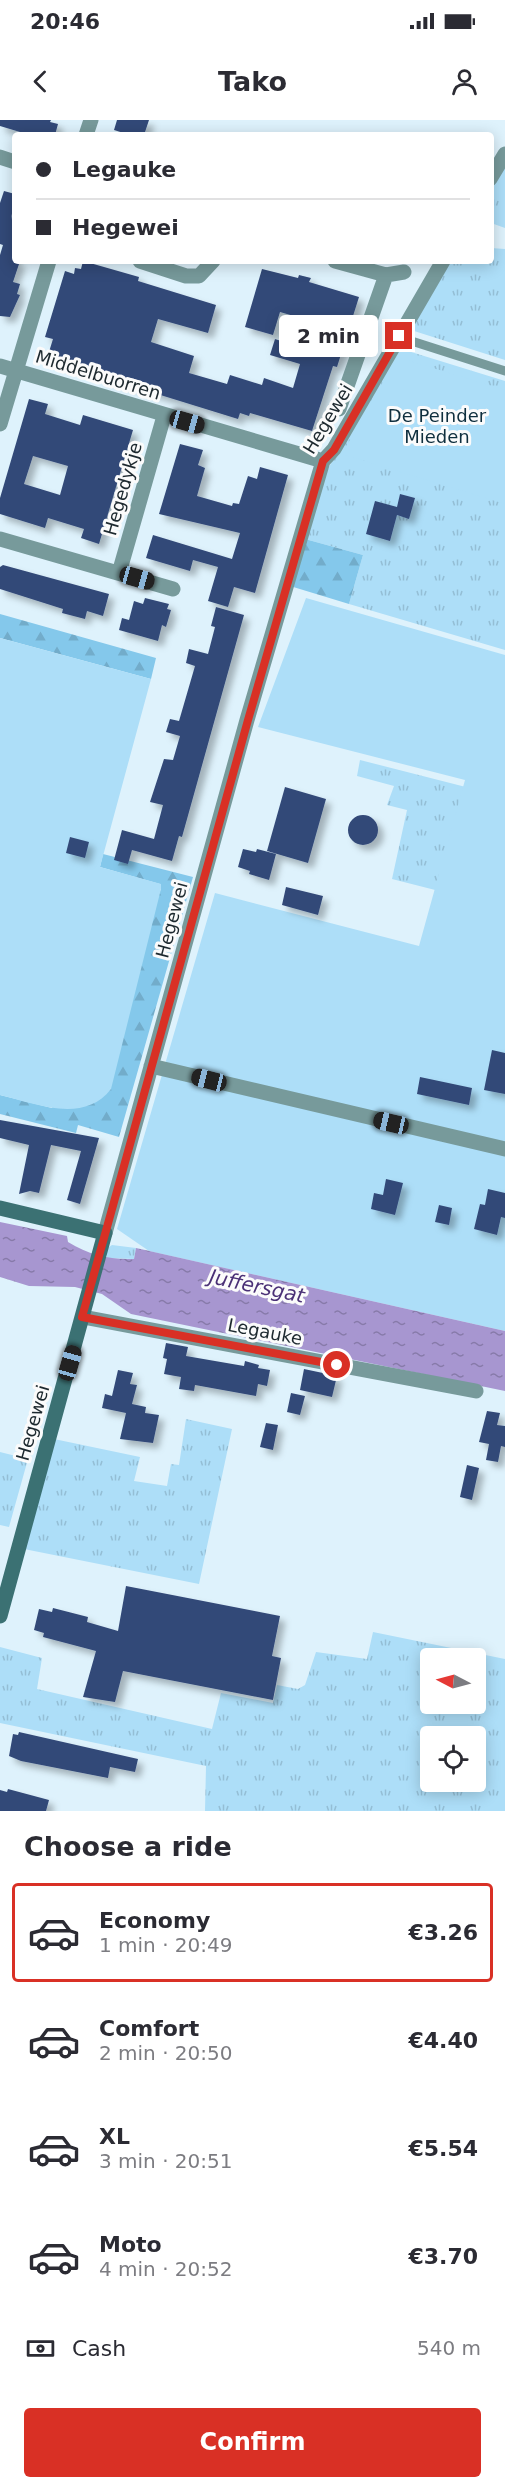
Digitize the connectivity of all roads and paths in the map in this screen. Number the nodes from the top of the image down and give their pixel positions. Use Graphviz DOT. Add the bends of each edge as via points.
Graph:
graph roads {
  1 [pos="505,154"];
  2 [pos="494,172"];
  3 [pos="48,264"];
  4 [pos="149,264"];
  5 [pos="210,264"];
  6 [pos="346,264"];
  7 [pos="441,264"];
  8 [pos="404,272"];
  9 [pos="386,275"];
  10 [pos="399,336"];
  11 [pos="0,366"];
  12 [pos="15,371"];
  13 [pos="505,371"];
  14 [pos="339,409"];
  15 [pos="164,416"];
  16 [pos="0,424"];
  17 [pos="323,461"];
  18 [pos="0,538"];
  19 [pos="119,573"];
  20 [pos="173,589"];
  21 [pos="152,1066"];
  22 [pos="505,1149"];
  23 [pos="0,1208"];
  24 [pos="104,1238"];
  25 [pos="82,1317"];
  26 [pos="476,1391"];
  27 [pos="0,1616"];
  1 -- 2 [label="street"];
  3 -- 12 [label="street"];
  4 -- 5 [label="street" via="186,276 199,276"];
  6 -- 9 [label="street"];
  7 -- 10 [label="street, Hegewei"];
  8 -- 9 [label="street"];
  9 -- 14 [label="street"];
  10 -- 13 [label="lane"];
  10 -- 17 [label="street, Hegewei" via="334,450"];
  11 -- 12 [label="street, Middelbuorren"];
  12 -- 15 [label="street, Middelbuorren"];
  12 -- 16 [label="street"];
  15 -- 17 [label="street, Middelbuorren"];
  15 -- 19 [label="street, Hegedykje"];
  17 -- 21 [label="street, Hegewei"];
  18 -- 19 [label="street"];
  19 -- 20 [label="street"];
  21 -- 22 [label="street"];
  21 -- 24 [label="street, Hegewei"];
  23 -- 24 [label="street"];
  24 -- 25 [label="street, Hegewei"];
  25 -- 26 [label="street, Legauke"];
  25 -- 27 [label="street, Hegewei"];
}
